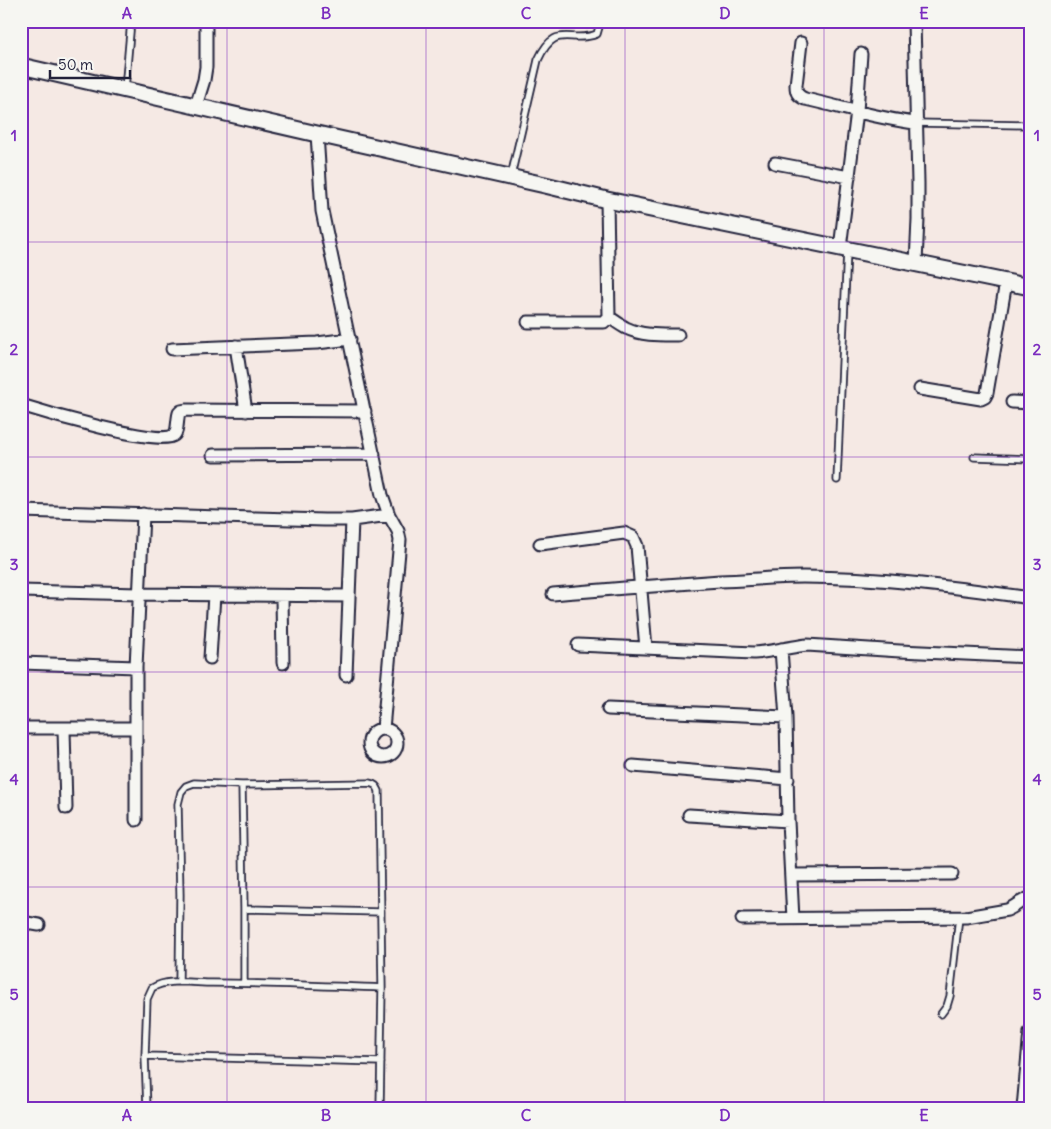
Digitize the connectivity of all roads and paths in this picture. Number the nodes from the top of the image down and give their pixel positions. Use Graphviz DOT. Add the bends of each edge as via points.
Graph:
graph roads {
  1 [pos="131,21"];
  2 [pos="206,21"];
  3 [pos="599,21"];
  4 [pos="914,21"];
  5 [pos="801,43"];
  6 [pos="861,54"];
  7 [pos="21,66"];
  8 [pos="124,90"];
  9 [pos="196,106"];
  10 [pos="857,111"];
  11 [pos="916,123"];
  12 [pos="1030,125"];
  13 [pos="317,134"];
  14 [pos="775,163"];
  15 [pos="511,177"];
  16 [pos="849,177"];
  17 [pos="607,200"];
  18 [pos="844,249"];
  19 [pos="916,264"];
  20 [pos="1006,282"];
  21 [pos="1030,287"];
  22 [pos="609,317"];
  23 [pos="528,322"];
  24 [pos="678,335"];
  25 [pos="350,339"];
  26 [pos="236,346"];
  27 [pos="172,349"];
  28 [pos="920,389"];
  29 [pos="1012,402"];
  30 [pos="1030,403"];
  31 [pos="21,405"];
  32 [pos="246,410"];
  33 [pos="365,411"];
  34 [pos="374,454"];
  35 [pos="213,455"];
  36 [pos="974,457"];
  37 [pos="1030,459"];
  38 [pos="837,480"];
  39 [pos="21,511"];
  40 [pos="143,514"];
  41 [pos="389,515"];
  42 [pos="352,520"];
  43 [pos="540,544"];
  44 [pos="641,586"];
  45 [pos="21,591"];
  46 [pos="139,594"];
  47 [pos="553,594"];
  48 [pos="214,595"];
  49 [pos="282,596"];
  50 [pos="349,596"];
  51 [pos="1030,598"];
  52 [pos="578,645"];
  53 [pos="646,648"];
  54 [pos="781,649"];
  55 [pos="1030,657"];
  56 [pos="210,658"];
  57 [pos="21,663"];
  58 [pos="283,663"];
  59 [pos="136,668"];
  60 [pos="346,674"];
  61 [pos="608,709"];
  62 [pos="786,717"];
  63 [pos="21,728"];
  64 [pos="135,728"];
  65 [pos="383,728"];
  66 [pos="64,729"];
  67 [pos="633,766"];
  68 [pos="788,779"];
  69 [pos="242,785"];
  70 [pos="66,808"];
  71 [pos="689,815"];
  72 [pos="136,820"];
  73 [pos="788,822"];
  74 [pos="952,874"];
  75 [pos="791,875"];
  76 [pos="1030,898"];
  77 [pos="244,909"];
  78 [pos="381,912"];
  79 [pos="959,917"];
  80 [pos="742,919"];
  81 [pos="793,919"];
  82 [pos="21,922"];
  83 [pos="39,925"];
  84 [pos="179,982"];
  85 [pos="244,983"];
  86 [pos="382,988"];
  87 [pos="941,1014"];
  88 [pos="1030,1032"];
  89 [pos="145,1056"];
  90 [pos="381,1062"];
  91 [pos="147,1108"];
  92 [pos="380,1108"];
  93 [pos="1023,1108"];
  1 -- 8 [label="lane"];
  2 -- 9 [label="street" via="206,66"];
  3 -- 15 [label="lane" via="597,34 590,37 561,36 543,49"];
  4 -- 11 [label="street"];
  5 -- 10 [label="street" via="796,85 799,96"];
  6 -- 10 [label="street"];
  7 -- 8 [label="street"];
  8 -- 9 [label="street"];
  9 -- 13 [label="street"];
  10 -- 11 [label="street"];
  10 -- 16 [label="street"];
  11 -- 12 [label="lane"];
  11 -- 19 [label="street"];
  13 -- 15 [label="street"];
  13 -- 25 [label="street" via="322,210"];
  14 -- 16 [label="street"];
  15 -- 17 [label="street"];
  16 -- 18 [label="street"];
  17 -- 18 [label="street"];
  17 -- 22 [label="street"];
  18 -- 19 [label="street"];
  18 -- 38 [label="lane"];
  19 -- 20 [label="street"];
  20 -- 21 [label="street"];
  20 -- 28 [label="street" via="985,398"];
  22 -- 23 [label="street" via="604,322"];
  22 -- 24 [label="street" via="638,333"];
  25 -- 26 [label="street"];
  25 -- 33 [label="street"];
  26 -- 27 [label="street"];
  26 -- 32 [label="street"];
  29 -- 30 [label="street"];
  31 -- 32 [label="street" via="105,428 159,438 174,435 181,411"];
  32 -- 33 [label="street"];
  33 -- 34 [label="street"];
  34 -- 35 [label="street"];
  34 -- 41 [label="street"];
  36 -- 37 [label="lane"];
  39 -- 40 [label="street"];
  40 -- 42 [label="street"];
  40 -- 46 [label="street"];
  41 -- 42 [label="street"];
  41 -- 65 [label="street" via="400,540"];
  42 -- 50 [label="street"];
  43 -- 44 [label="street" via="624,533 633,536"];
  44 -- 47 [label="street"];
  44 -- 51 [label="street" via="785,577 830,578 899,582"];
  44 -- 53 [label="street"];
  45 -- 46 [label="street"];
  46 -- 48 [label="street"];
  46 -- 59 [label="street"];
  48 -- 49 [label="street"];
  48 -- 56 [label="street"];
  49 -- 50 [label="street"];
  49 -- 58 [label="street"];
  50 -- 60 [label="street"];
  52 -- 53 [label="street"];
  53 -- 54 [label="street" via="754,653"];
  54 -- 55 [label="street" via="807,645"];
  54 -- 62 [label="street"];
  57 -- 59 [label="street"];
  59 -- 64 [label="street"];
  61 -- 62 [label="street"];
  62 -- 68 [label="street"];
  63 -- 66 [label="street"];
  64 -- 66 [label="street"];
  64 -- 72 [label="street"];
  66 -- 70 [label="street"];
  67 -- 68 [label="street"];
  68 -- 73 [label="street"];
  69 -- 77 [label="lane"];
  69 -- 78 [label="lane" via="369,783 377,786"];
  69 -- 84 [label="lane" via="194,783 181,792 178,804"];
  71 -- 73 [label="street"];
  73 -- 75 [label="street"];
  74 -- 75 [label="street"];
  75 -- 81 [label="street"];
  76 -- 79 [label="street" via="1007,910"];
  77 -- 78 [label="lane"];
  77 -- 85 [label="lane"];
  78 -- 86 [label="lane"];
  79 -- 81 [label="street"];
  79 -- 87 [label="lane" via="950,996"];
  80 -- 81 [label="street"];
  82 -- 83 [label="street"];
  84 -- 85 [label="lane"];
  84 -- 89 [label="lane" via="152,988 148,1000"];
  85 -- 86 [label="lane"];
  86 -- 90 [label="lane"];
  88 -- 93 [label="street"];
  89 -- 90 [label="lane"];
  89 -- 91 [label="lane"];
  90 -- 92 [label="lane"];
}
